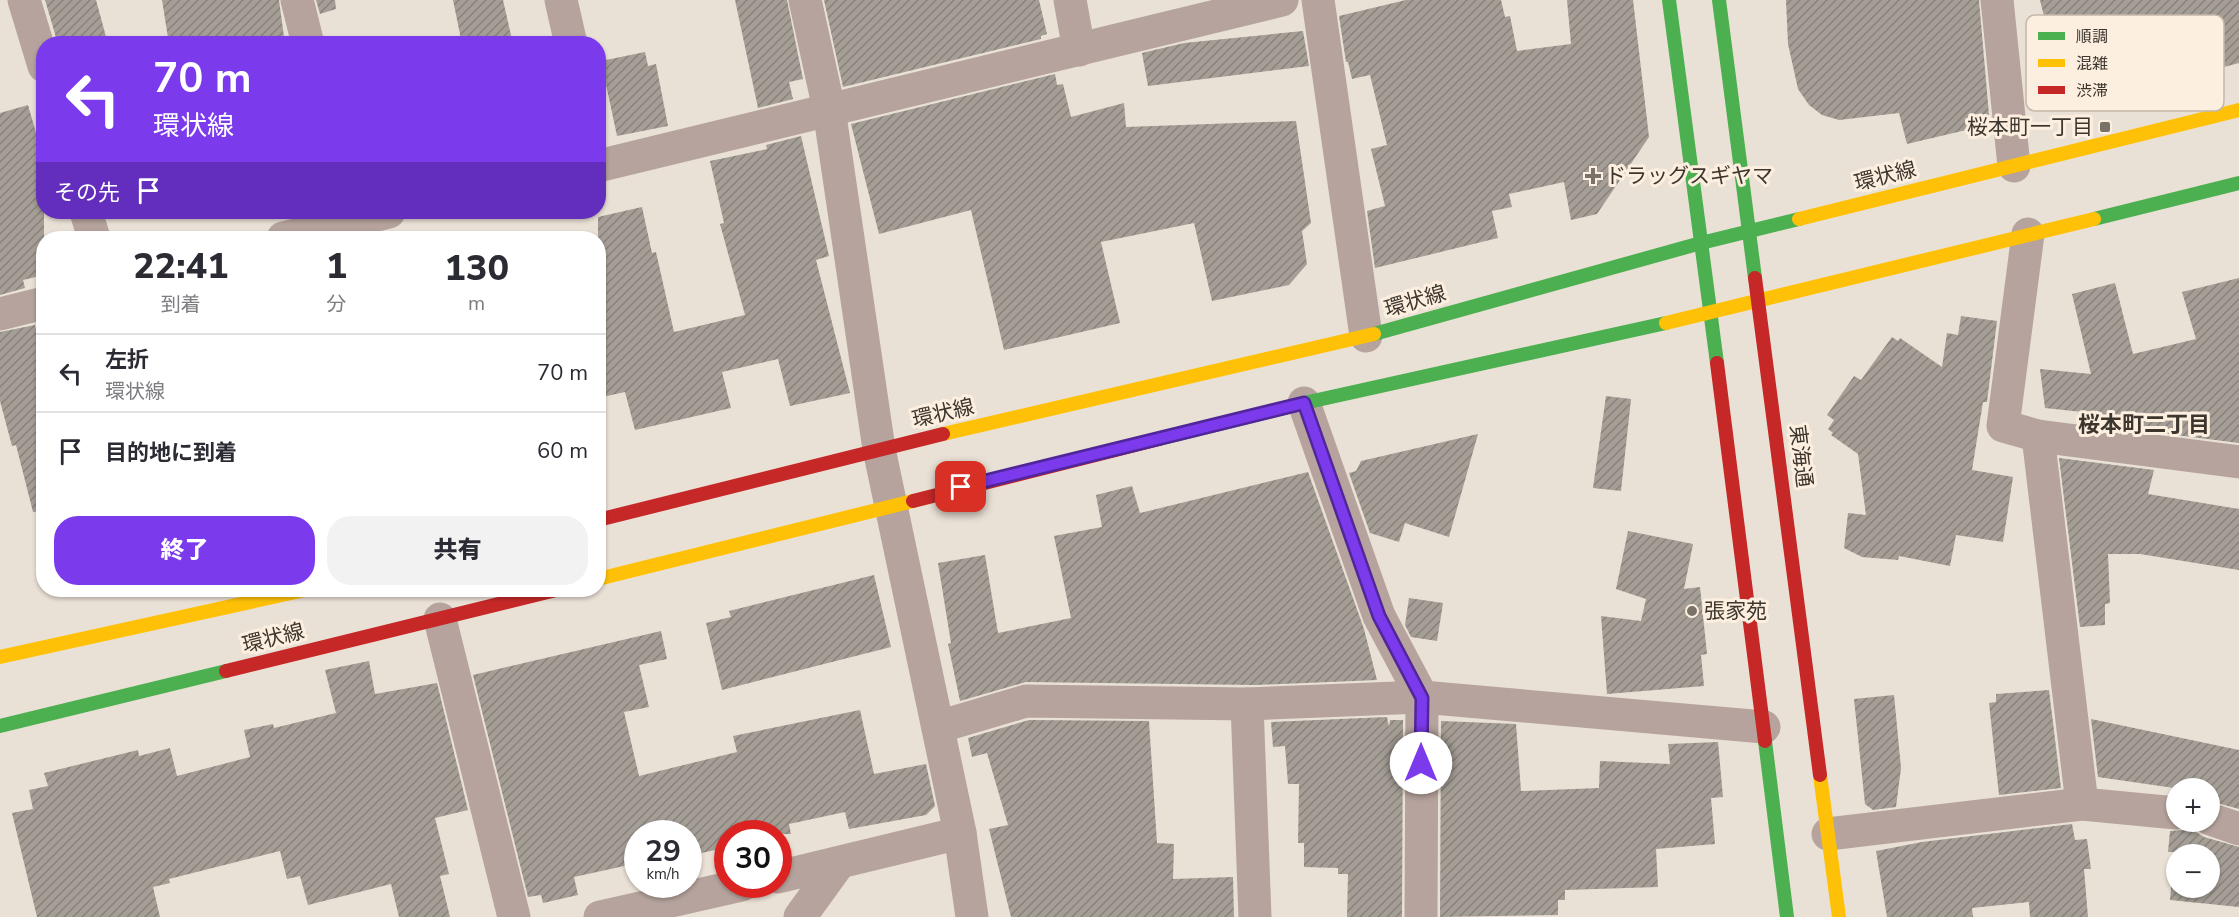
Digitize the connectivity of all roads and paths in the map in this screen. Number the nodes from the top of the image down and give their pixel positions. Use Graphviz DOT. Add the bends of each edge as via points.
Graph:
graph roads {
  1 [pos="24,0"];
  2 [pos="297,0"];
  3 [pos="561,0"];
  4 [pos="805,0"];
  5 [pos="1070,0"];
  6 [pos="1282,0"];
  7 [pos="1318,0"];
  8 [pos="1669,0"];
  9 [pos="1719,0"];
  10 [pos="1997,0"];
  11 [pos="306,36"];
  12 [pos="569,36"];
  13 [pos="36,40"];
  14 [pos="1079,50"];
  15 [pos="829,109"];
  16 [pos="2239,110"];
  17 [pos="606,162"];
  18 [pos="2014,166"];
  19 [pos="2239,183"];
  20 [pos="351,223"];
  21 [pos="315,231"];
  22 [pos="1749,231"];
  23 [pos="2028,234"];
  24 [pos="1701,243"];
  25 [pos="1760,302"];
  26 [pos="36,305"];
  27 [pos="1712,311"];
  28 [pos="0,314"];
  29 [pos="1366,336"];
  30 [pos="1304,403"];
  31 [pos="2038,436"];
  32 [pos="879,449"];
  33 [pos="2239,462"];
  34 [pos="890,505"];
  35 [pos="606,518"];
  36 [pos="606,577"];
  37 [pos="273,597"];
  38 [pos="528,597"];
  39 [pos="440,619"];
  40 [pos="0,657"];
  41 [pos="1422,698"];
  42 [pos="1247,704"];
  43 [pos="0,726"];
  44 [pos="938,727"];
  45 [pos="1764,728"];
  46 [pos="2082,804"];
  47 [pos="2166,812"];
  48 [pos="2220,822"];
  49 [pos="2239,829"];
  50 [pos="960,833"];
  51 [pos="1828,834"];
  52 [pos="839,863"];
  53 [pos="792,874"];
  54 [pos="714,891"];
  55 [pos="514,917"];
  56 [pos="600,917"];
  57 [pos="800,917"];
  58 [pos="972,917"];
  59 [pos="1255,917"];
  60 [pos="1421,917"];
  61 [pos="1787,917"];
  62 [pos="1839,917"];
  1 -- 13 [label="street"];
  2 -- 11 [label="street"];
  3 -- 12 [label="street"];
  4 -- 15 [label="street"];
  5 -- 14 [label="street"];
  6 -- 14 [label="street"];
  7 -- 29 [label="street"];
  8 -- 24 [label="main road"];
  9 -- 22 [label="main road, 東海通"];
  10 -- 18 [label="street"];
  14 -- 15 [label="street"];
  15 -- 17 [label="street"];
  15 -- 32 [label="street"];
  16 -- 18 [label="main road, 環状線"];
  18 -- 22 [label="main road, 環状線"];
  19 -- 23 [label="main road"];
  20 -- 21 [label="street"];
  22 -- 24 [label="main road, 環状線"];
  22 -- 25 [label="main road, 東海通"];
  23 -- 25 [label="main road"];
  23 -- 31 [label="street" via="2003,426"];
  24 -- 27 [label="main road"];
  24 -- 29 [label="main road, 環状線"];
  25 -- 27 [label="main road"];
  25 -- 51 [label="main road, 東海通"];
  26 -- 28 [label="street"];
  27 -- 30 [label="main road"];
  27 -- 45 [label="main road"];
  29 -- 32 [label="main road, 環状線"];
  30 -- 34 [label="main road"];
  30 -- 41 [label="street" via="1379,616"];
  31 -- 33 [label="street"];
  31 -- 46 [label="street"];
  32 -- 34 [label="street"];
  32 -- 35 [label="main road, 環状線"];
  34 -- 36 [label="main road"];
  34 -- 44 [label="street"];
  37 -- 40 [label="main road, 環状線"];
  38 -- 39 [label="main road, 環状線"];
  39 -- 43 [label="main road, 環状線"];
  39 -- 55 [label="street"];
  41 -- 42 [label="street"];
  41 -- 45 [label="street"];
  41 -- 60 [label="street"];
  42 -- 44 [label="street" via="1026,701"];
  42 -- 59 [label="street"];
  44 -- 50 [label="street"];
  45 -- 61 [label="main road"];
  46 -- 47 [label="street"];
  46 -- 51 [label="street"];
  48 -- 49 [label="street"];
  50 -- 52 [label="street"];
  50 -- 58 [label="street"];
  51 -- 62 [label="main road, 東海通"];
  52 -- 53 [label="street"];
  52 -- 57 [label="street"];
  54 -- 56 [label="street"];
}
